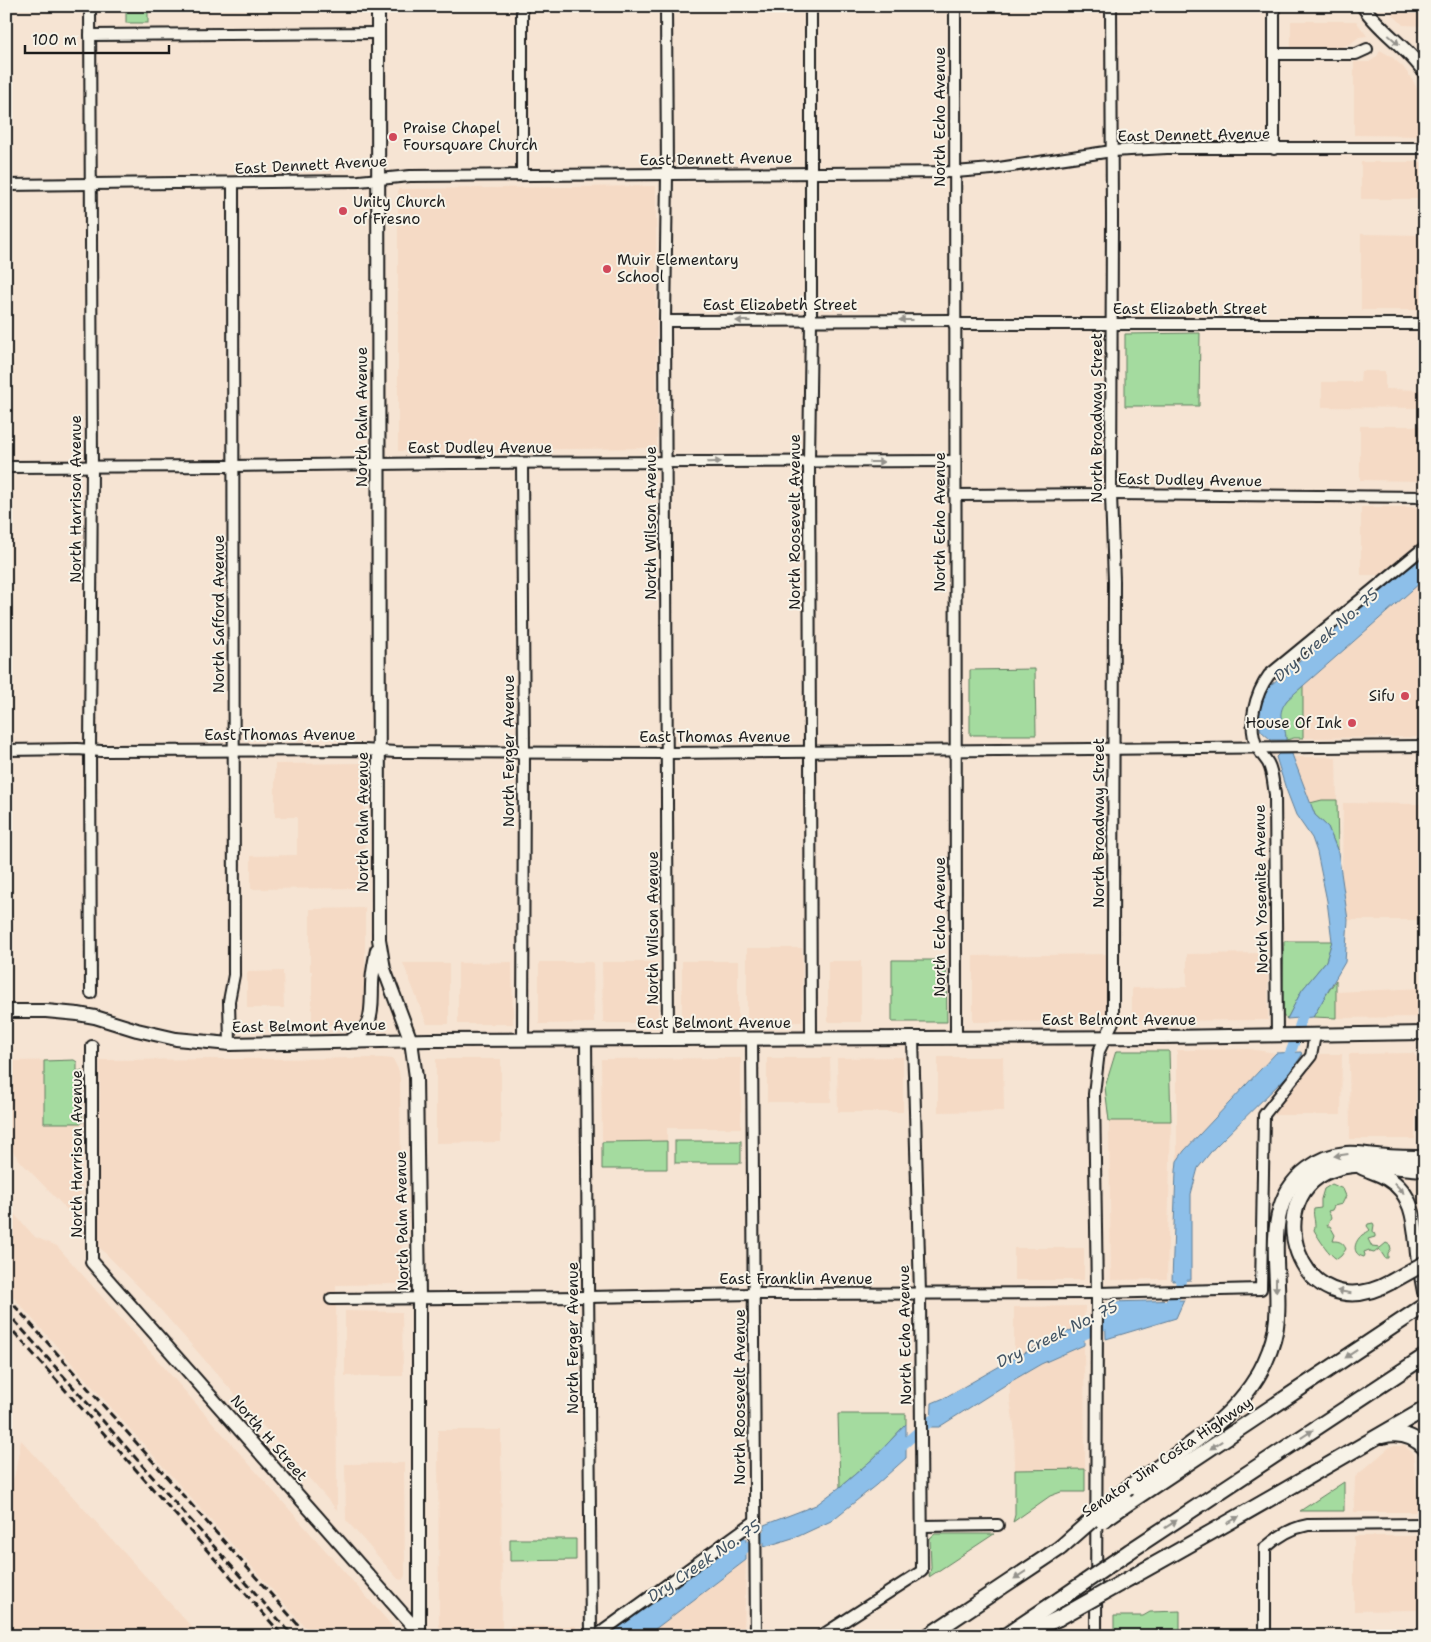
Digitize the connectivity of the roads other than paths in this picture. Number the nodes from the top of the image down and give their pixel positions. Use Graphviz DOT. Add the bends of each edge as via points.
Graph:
graph roads {
  1 [pos="90,6"];
  2 [pos="378,6"];
  3 [pos="522,6"];
  4 [pos="666,6"];
  5 [pos="811,6"];
  6 [pos="955,6"];
  7 [pos="1111,6"];
  8 [pos="1274,6"];
  9 [pos="1363,6"];
  10 [pos="378,33"];
  11 [pos="90,35"];
  12 [pos="1367,49"];
  13 [pos="1274,54"];
  14 [pos="1425,74"];
  15 [pos="1425,148"];
  16 [pos="1274,149"];
  17 [pos="1112,151"];
  18 [pos="811,172"];
  19 [pos="955,172"];
  20 [pos="667,174"];
  21 [pos="522,175"];
  22 [pos="378,179"];
  23 [pos="233,184"];
  24 [pos="6,185"];
  25 [pos="90,185"];
  26 [pos="665,321"];
  27 [pos="811,321"];
  28 [pos="954,322"];
  29 [pos="1112,324"];
  30 [pos="1425,324"];
  31 [pos="809,461"];
  32 [pos="955,461"];
  33 [pos="522,463"];
  34 [pos="666,463"];
  35 [pos="378,464"];
  36 [pos="234,466"];
  37 [pos="6,467"];
  38 [pos="92,467"];
  39 [pos="1111,494"];
  40 [pos="955,495"];
  41 [pos="1425,498"];
  42 [pos="1425,549"];
  43 [pos="1425,746"];
  44 [pos="1257,747"];
  45 [pos="1114,748"];
  46 [pos="6,750"];
  47 [pos="90,750"];
  48 [pos="234,750"];
  49 [pos="955,750"];
  50 [pos="379,751"];
  51 [pos="524,752"];
  52 [pos="811,752"];
  53 [pos="668,753"];
  54 [pos="379,939"];
  55 [pos="91,993"];
  56 [pos="6,1011"];
  57 [pos="1425,1033"];
  58 [pos="1312,1035"];
  59 [pos="1105,1036"];
  60 [pos="1280,1036"];
  61 [pos="752,1038"];
  62 [pos="812,1038"];
  63 [pos="913,1038"];
  64 [pos="956,1038"];
  65 [pos="668,1039"];
  66 [pos="523,1040"];
  67 [pos="586,1040"];
  68 [pos="411,1041"];
  69 [pos="348,1042"];
  70 [pos="230,1044"];
  71 [pos="92,1046"];
  72 [pos="1425,1158"];
  73 [pos="1356,1165"];
  74 [pos="1425,1169"];
  75 [pos="92,1262"];
  76 [pos="1425,1263"];
  77 [pos="1425,1292"];
  78 [pos="1097,1293"];
  79 [pos="754,1294"];
  80 [pos="920,1294"];
  81 [pos="587,1297"];
  82 [pos="419,1298"];
  83 [pos="331,1299"];
  84 [pos="1425,1305"];
  85 [pos="1425,1356"];
  86 [pos="1425,1408"];
  87 [pos="1374,1439"];
  88 [pos="1425,1448"];
  89 [pos="755,1521"];
  90 [pos="1425,1524"];
  91 [pos="998,1525"];
  92 [pos="922,1526"];
  93 [pos="1060,1548"];
  94 [pos="420,1634"];
  95 [pos="590,1636"];
  96 [pos="596,1636"];
  97 [pos="756,1636"];
  98 [pos="821,1636"];
  99 [pos="928,1636"];
  100 [pos="1005,1636"];
  101 [pos="1021,1636"];
  102 [pos="1096,1636"];
  103 [pos="1265,1636"];
  1 -- 11 [label="street, North Harrison Avenue"];
  2 -- 10 [label="main road, North Palm Avenue"];
  3 -- 21 [label="street"];
  4 -- 20 [label="street, North Wilson Avenue"];
  5 -- 18 [label="street, North Roosevelt Avenue"];
  6 -- 19 [label="street, North Echo Avenue"];
  7 -- 17 [label="street, North Broadway Street"];
  8 -- 13 [label="street"];
  9 -- 14 [label="main road, one-way"];
  10 -- 11 [label="street"];
  10 -- 22 [label="main road, North Palm Avenue"];
  11 -- 25 [label="street, North Harrison Avenue"];
  12 -- 13 [label="street" via="1356,54"];
  13 -- 16 [label="street"];
  15 -- 16 [label="street, East Dennett Avenue"];
  16 -- 17 [label="street, East Dennett Avenue"];
  17 -- 19 [label="street, East Dennett Avenue" via="992,170"];
  17 -- 29 [label="street, North Broadway Street"];
  18 -- 19 [label="street, East Dennett Avenue"];
  18 -- 20 [label="street, East Dennett Avenue"];
  18 -- 27 [label="street, North Roosevelt Avenue"];
  19 -- 28 [label="street, North Echo Avenue"];
  20 -- 21 [label="street, East Dennett Avenue"];
  20 -- 26 [label="street, North Wilson Avenue"];
  21 -- 22 [label="street, East Dennett Avenue"];
  22 -- 23 [label="street, East Dennett Avenue"];
  22 -- 35 [label="main road, North Palm Avenue"];
  23 -- 25 [label="street, East Dennett Avenue"];
  23 -- 36 [label="street, North Safford Avenue"];
  24 -- 25 [label="street, East Dennett Avenue"];
  25 -- 38 [label="street, North Harrison Avenue"];
  27 -- 26 [label="street, East Elizabeth Street, one-way"];
  26 -- 34 [label="street, North Wilson Avenue"];
  28 -- 27 [label="street, East Elizabeth Street, one-way"];
  27 -- 31 [label="street, North Roosevelt Avenue"];
  28 -- 29 [label="street, East Elizabeth Street"];
  28 -- 32 [label="street, North Echo Avenue"];
  29 -- 30 [label="street, East Elizabeth Street"];
  29 -- 39 [label="street, North Broadway Street"];
  31 -- 32 [label="street, East Dudley Avenue, one-way"];
  34 -- 31 [label="street, East Dudley Avenue, one-way"];
  31 -- 52 [label="street, North Roosevelt Avenue"];
  32 -- 40 [label="street, North Echo Avenue"];
  33 -- 34 [label="street, East Dudley Avenue"];
  33 -- 35 [label="street, East Dudley Avenue"];
  33 -- 51 [label="street, North Ferger Avenue"];
  34 -- 53 [label="street, North Wilson Avenue"];
  35 -- 36 [label="street, East Dudley Avenue"];
  35 -- 50 [label="main road, North Palm Avenue"];
  36 -- 38 [label="street, East Dudley Avenue"];
  36 -- 48 [label="street, North Safford Avenue"];
  37 -- 38 [label="street, East Dudley Avenue"];
  38 -- 47 [label="street, North Harrison Avenue"];
  39 -- 40 [label="street, East Dudley Avenue"];
  39 -- 41 [label="street, East Dudley Avenue"];
  39 -- 45 [label="street, North Broadway Street"];
  40 -- 49 [label="street, North Echo Avenue"];
  42 -- 44 [label="street" via="1269,676 1259,691 1254,713"];
  43 -- 44 [label="street, East Thomas Avenue"];
  44 -- 45 [label="street, East Thomas Avenue"];
  44 -- 60 [label="street, North Yosemite Avenue" via="1269,765 1275,794"];
  45 -- 49 [label="street, East Thomas Avenue"];
  45 -- 59 [label="street, North Broadway Street" via="1113,1022"];
  46 -- 47 [label="street, East Thomas Avenue"];
  47 -- 48 [label="street, East Thomas Avenue"];
  47 -- 55 [label="street, North Harrison Avenue"];
  48 -- 50 [label="street, East Thomas Avenue"];
  48 -- 70 [label="street, North Safford Avenue" via="234,975 229,1001"];
  49 -- 52 [label="street, East Thomas Avenue"];
  49 -- 64 [label="street, North Echo Avenue"];
  50 -- 51 [label="street, East Thomas Avenue"];
  50 -- 54 [label="main road, North Palm Avenue"];
  51 -- 53 [label="street, East Thomas Avenue"];
  51 -- 66 [label="street, North Ferger Avenue"];
  52 -- 53 [label="street, East Thomas Avenue"];
  52 -- 62 [label="street, North Roosevelt Avenue"];
  53 -- 65 [label="street, North Wilson Avenue"];
  54 -- 68 [label="main road, North Palm Avenue" via="384,969"];
  54 -- 69 [label="main road" via="369,1021"];
  56 -- 70 [label="main road, East Belmont Avenue" via="78,1014 176,1039"];
  57 -- 58 [label="main road, East Belmont Avenue"];
  58 -- 60 [label="main road, East Belmont Avenue"];
  58 -- 78 [label="street, East Franklin Avenue" via="1311,1056 1264,1115 1261,1289"];
  59 -- 60 [label="main road, East Belmont Avenue"];
  59 -- 64 [label="main road, East Belmont Avenue"];
  59 -- 78 [label="street, North Broadway Street" via="1094,1094"];
  61 -- 62 [label="main road, East Belmont Avenue"];
  61 -- 65 [label="main road, East Belmont Avenue"];
  61 -- 79 [label="street, North Roosevelt Avenue"];
  62 -- 63 [label="main road, East Belmont Avenue"];
  63 -- 64 [label="main road, East Belmont Avenue"];
  63 -- 80 [label="street, North Echo Avenue"];
  65 -- 67 [label="main road, East Belmont Avenue"];
  66 -- 67 [label="main road, East Belmont Avenue"];
  66 -- 68 [label="main road, East Belmont Avenue"];
  67 -- 81 [label="street, North Ferger Avenue"];
  68 -- 69 [label="main road, East Belmont Avenue"];
  68 -- 82 [label="main road, North Palm Avenue" via="417,1091"];
  69 -- 70 [label="main road, East Belmont Avenue"];
  71 -- 75 [label="street, North Harrison Avenue"];
  72 -- 93 [label="highway, one-way, bridge" via="1346,1154 1322,1161 1299,1177 1286,1195 1278,1217 1277,1317 1269,1352 1258,1375 1229,1412 1128,1488"];
  73 -- 74 [label="highway"];
  76 -- 73 [label="highway, one-way, bridge" via="1380,1288 1357,1293 1325,1285 1307,1270 1297,1251 1293,1226 1300,1201 1315,1180 1325,1173"];
  73 -- 77 [label="highway, one-way" via="1387,1178 1408,1200 1416,1224"];
  75 -- 94 [label="main road, North H Street"];
  78 -- 80 [label="street, East Franklin Avenue"];
  78 -- 102 [label="street, North Broadway Street"];
  79 -- 80 [label="street, East Franklin Avenue"];
  79 -- 81 [label="street, East Franklin Avenue"];
  79 -- 89 [label="street, North Roosevelt Avenue"];
  80 -- 92 [label="street, North Echo Avenue"];
  81 -- 82 [label="street, East Franklin Avenue"];
  81 -- 95 [label="street, North Ferger Avenue"];
  82 -- 83 [label="street, East Franklin Avenue"];
  82 -- 94 [label="main road, North Palm Avenue"];
  84 -- 93 [label="highway, Senator Jim Costa Highway, one-way, bridge"];
  100 -- 85 [label="highway, one-way, bridge"];
  86 -- 87 [label="highway"];
  87 -- 88 [label="highway" via="1401,1434 1415,1439"];
  101 -- 87 [label="highway, one-way, bridge" via="1059,1618"];
  89 -- 96 [label="street"];
  89 -- 97 [label="street, North Roosevelt Avenue"];
  90 -- 103 [label="street" via="1308,1525 1296,1527 1274,1540 1265,1548"];
  91 -- 92 [label="street"];
  92 -- 98 [label="street, North Echo Avenue" via="922,1571"];
  93 -- 99 [label="highway, Senator Jim Costa Highway, one-way"];
}
